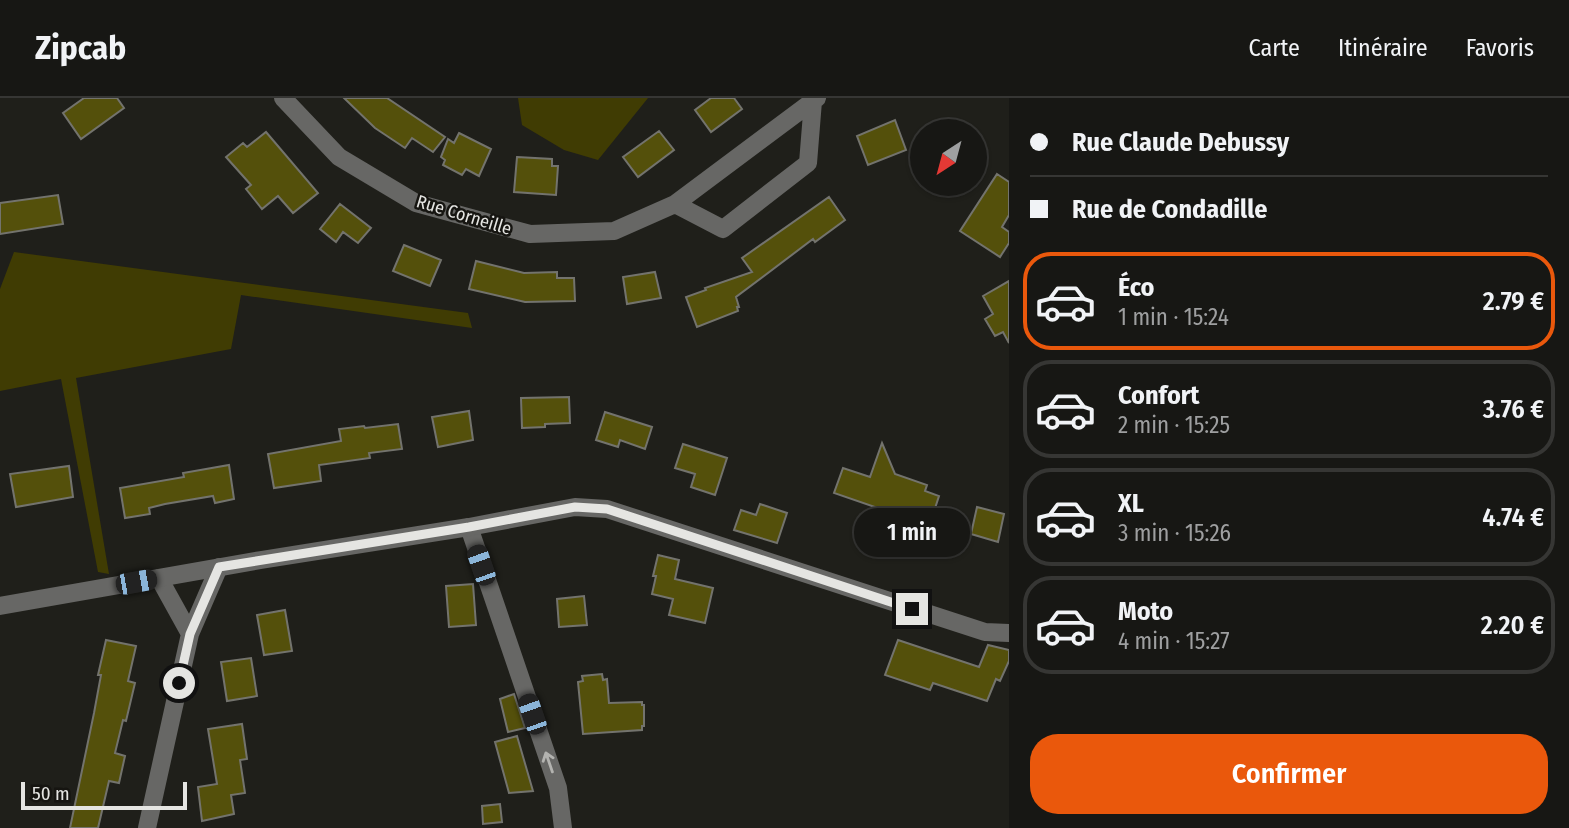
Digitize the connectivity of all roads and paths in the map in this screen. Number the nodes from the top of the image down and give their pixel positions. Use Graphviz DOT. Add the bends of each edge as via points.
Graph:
graph roads {
  1 [pos="283,98"];
  2 [pos="815,100"];
  3 [pos="675,204"];
  4 [pos="469,527"];
  5 [pos="219,567"];
  6 [pos="159,578"];
  7 [pos="0,606"];
  8 [pos="1009,633"];
  9 [pos="190,634"];
  10 [pos="147,828"];
  11 [pos="563,828"];
  1 -- 3 [label="street, Rue Corneille" via="339,157 416,203 530,234 614,231"];
  2 -- 3 [label="street, Rue Corneille"];
  2 -- 3 [label="street, Rue Corneille" via="808,163 723,229"];
  4 -- 5 [label="street"];
  4 -- 8 [label="street" via="575,507 607,509 985,632"];
  11 -- 4 [label="street, one-way" via="558,788"];
  5 -- 6 [label="street"];
  5 -- 9 [label="street"];
  6 -- 7 [label="street"];
  6 -- 9 [label="street"];
  9 -- 10 [label="street"];
}
